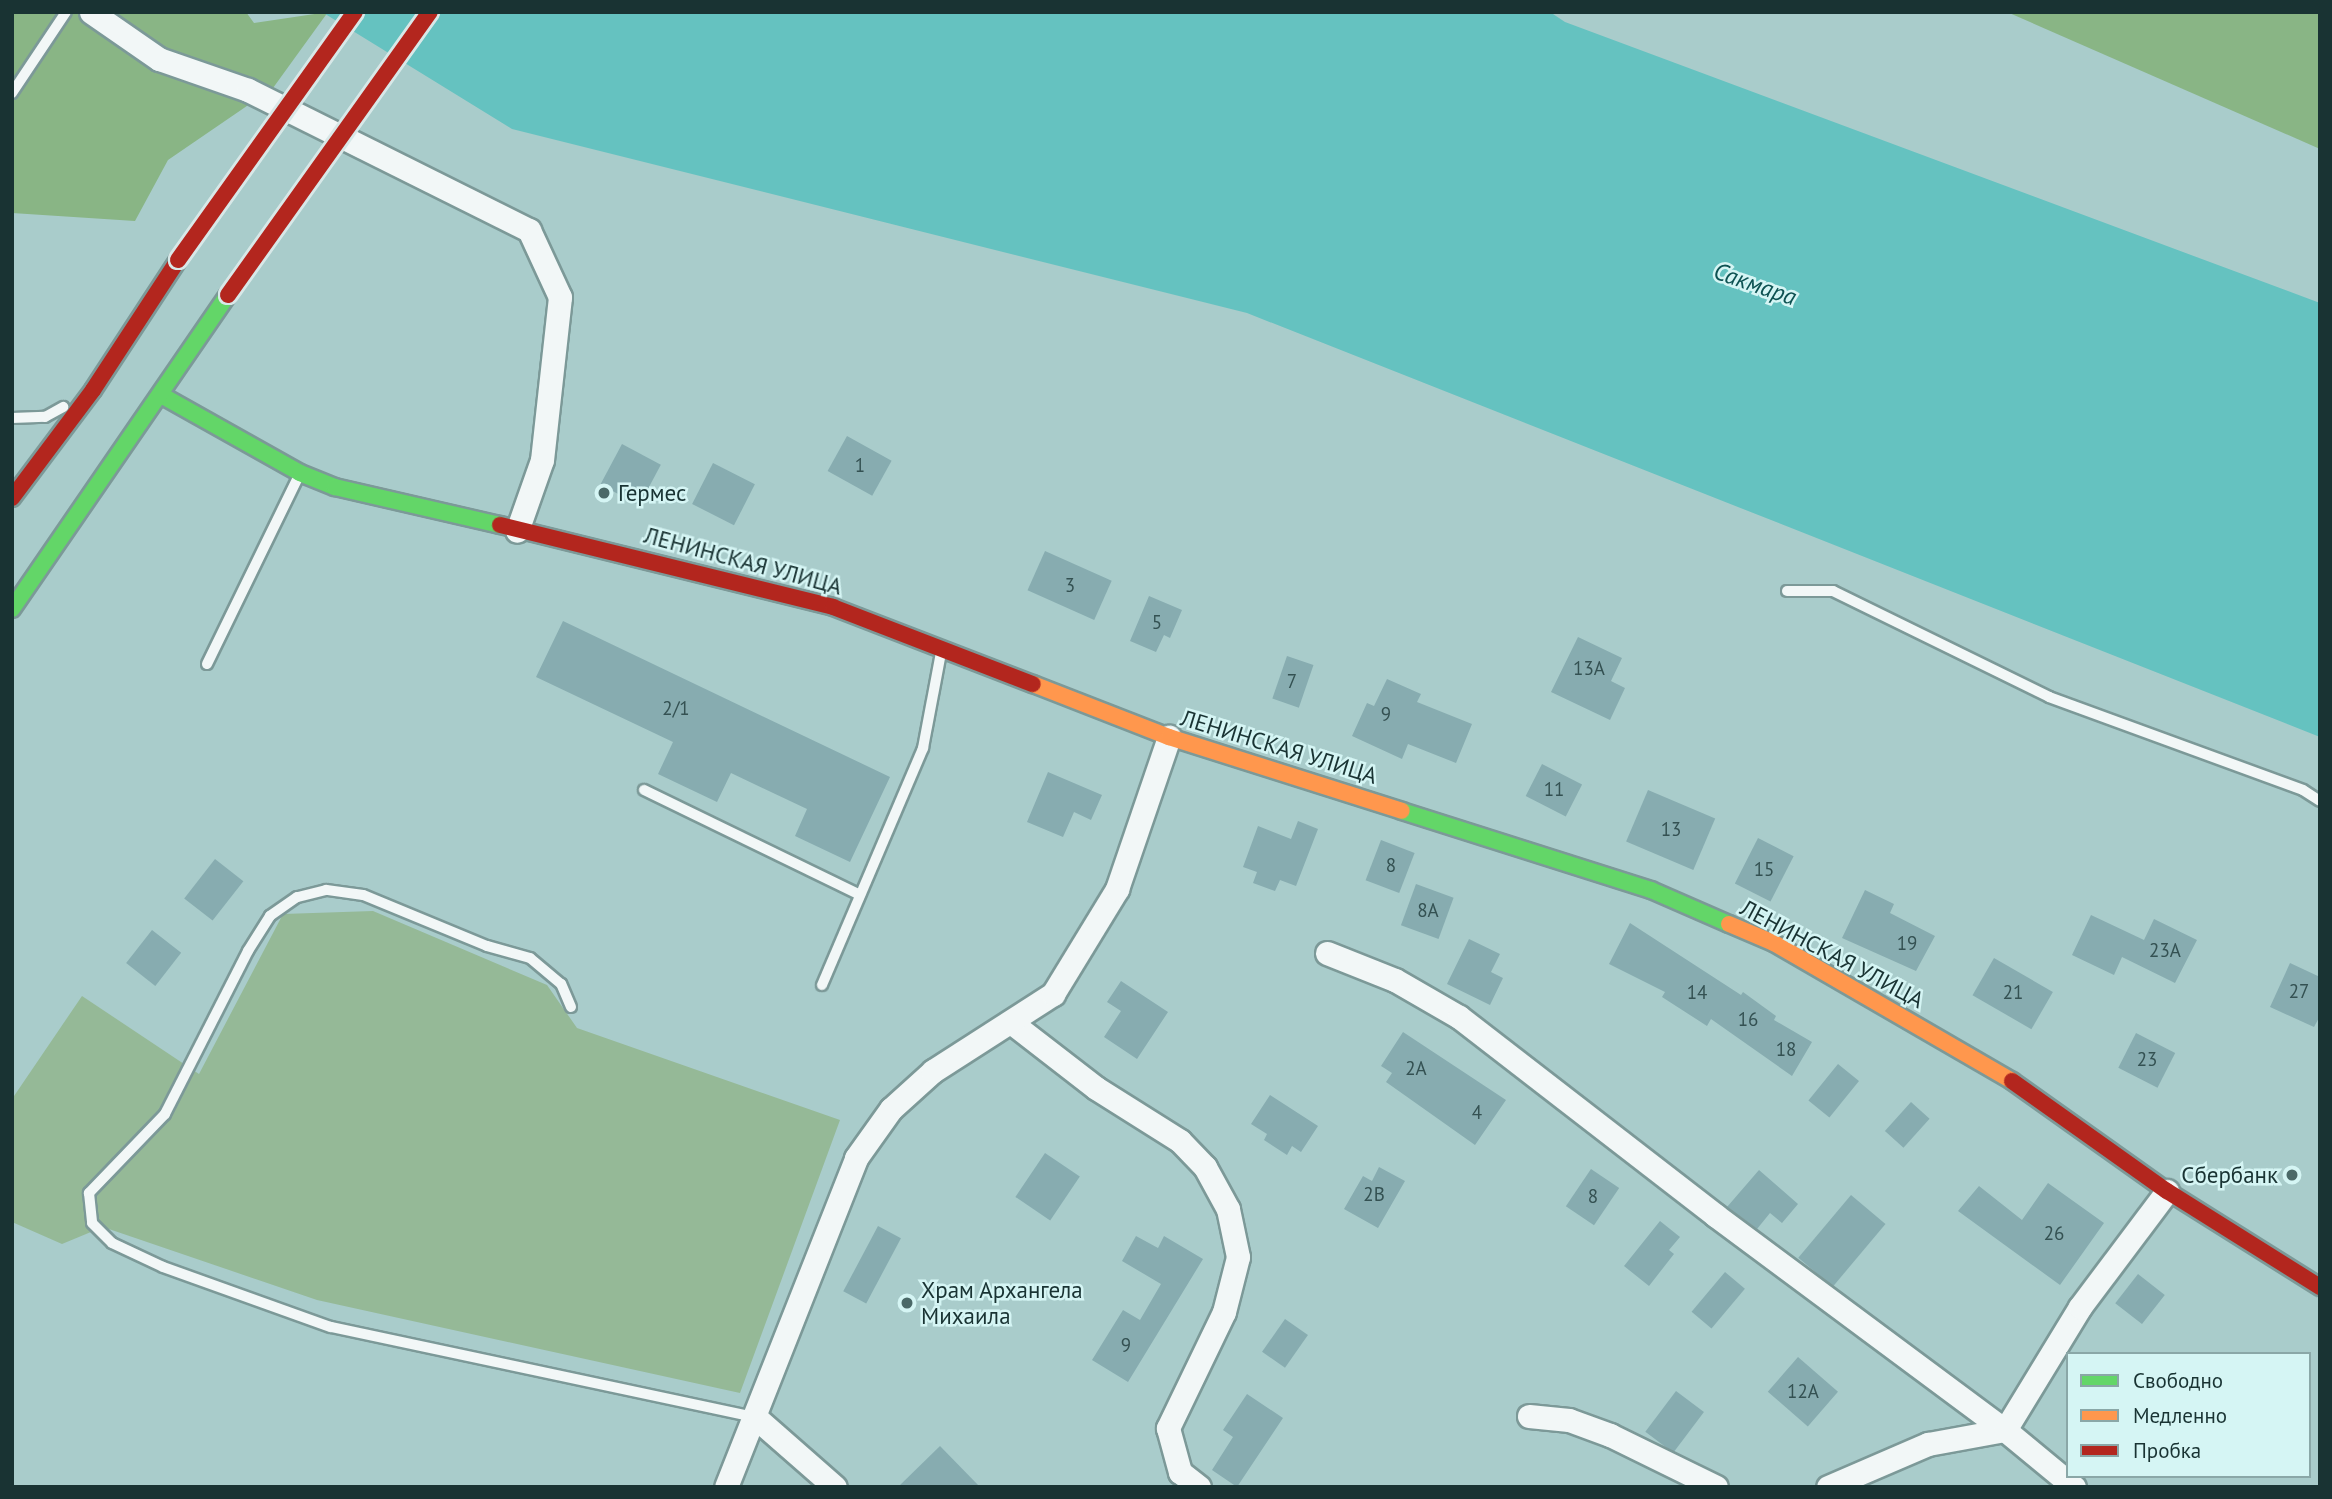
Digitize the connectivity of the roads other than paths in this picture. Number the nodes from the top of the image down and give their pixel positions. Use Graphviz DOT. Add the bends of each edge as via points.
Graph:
graph roads {
  1 [pos="66,12"];
  2 [pos="91,12"];
  3 [pos="355,12"];
  4 [pos="430,12"];
  5 [pos="12,93"];
  6 [pos="93,390"];
  7 [pos="161,395"];
  8 [pos="12,418"];
  9 [pos="300,473"];
  10 [pos="12,499"];
  11 [pos="517,531"];
  12 [pos="1787,591"];
  13 [pos="12,609"];
  14 [pos="942,647"];
  15 [pos="207,664"];
  16 [pos="1169,737"];
  17 [pos="644,790"];
  18 [pos="2320,801"];
  19 [pos="860,895"];
  20 [pos="1327,953"];
  21 [pos="822,985"];
  22 [pos="571,1007"];
  23 [pos="1012,1023"];
  24 [pos="2167,1191"];
  25 [pos="2320,1286"];
  26 [pos="1529,1416"];
  27 [pos="755,1417"];
  28 [pos="2005,1430"];
  29 [pos="726,1487"];
  30 [pos="835,1487"];
  31 [pos="1199,1487"];
  32 [pos="1716,1487"];
  33 [pos="1828,1487"];
  34 [pos="2074,1487"];
  1 -- 5 [label="lane"];
  2 -- 11 [label="street" via="159,59 248,90 529,230 560,297 542,460"];
  3 -- 6 [label="main road, bridge" via="178,260"];
  4 -- 7 [label="main road, bridge"];
  6 -- 8 [label="lane" via="45,417"];
  6 -- 10 [label="main road"];
  7 -- 9 [label="main road, ЛЕНИНСКАЯ УЛИЦА"];
  7 -- 13 [label="main road"];
  9 -- 11 [label="main road, ЛЕНИНСКАЯ УЛИЦА" via="335,487"];
  9 -- 15 [label="lane"];
  11 -- 14 [label="main road, ЛЕНИНСКАЯ УЛИЦА" via="833,607"];
  12 -- 18 [label="lane" via="1833,591 2049,697 2303,790"];
  14 -- 16 [label="main road, ЛЕНИНСКАЯ УЛИЦА"];
  14 -- 19 [label="lane" via="923,748"];
  16 -- 23 [label="street" via="1117,889 1053,994"];
  16 -- 24 [label="main road, ЛЕНИНСКАЯ УЛИЦА" via="1651,890 1774,943 1999,1072"];
  17 -- 19 [label="lane"];
  19 -- 21 [label="lane"];
  20 -- 28 [label="street" via="1395,981 1459,1017"];
  22 -- 27 [label="lane" via="561,984 530,958 486,946 363,895 326,890 297,897 270,916 164,1114 89,1193 92,1223 111,1243 163,1267 331,1327"];
  23 -- 27 [label="street" via="933,1071 891,1109 856,1158"];
  23 -- 31 [label="street" via="1096,1088 1180,1142 1205,1167 1228,1209 1238,1257 1224,1312 1168,1429 1180,1472"];
  24 -- 25 [label="main road, ЛЕНИНСКАЯ УЛИЦА"];
  24 -- 28 [label="street" via="2080,1307"];
  26 -- 32 [label="street" via="1569,1420 1610,1435"];
  27 -- 29 [label="street"];
  27 -- 30 [label="street"];
  28 -- 33 [label="street" via="1928,1444"];
  28 -- 34 [label="street"];
}
